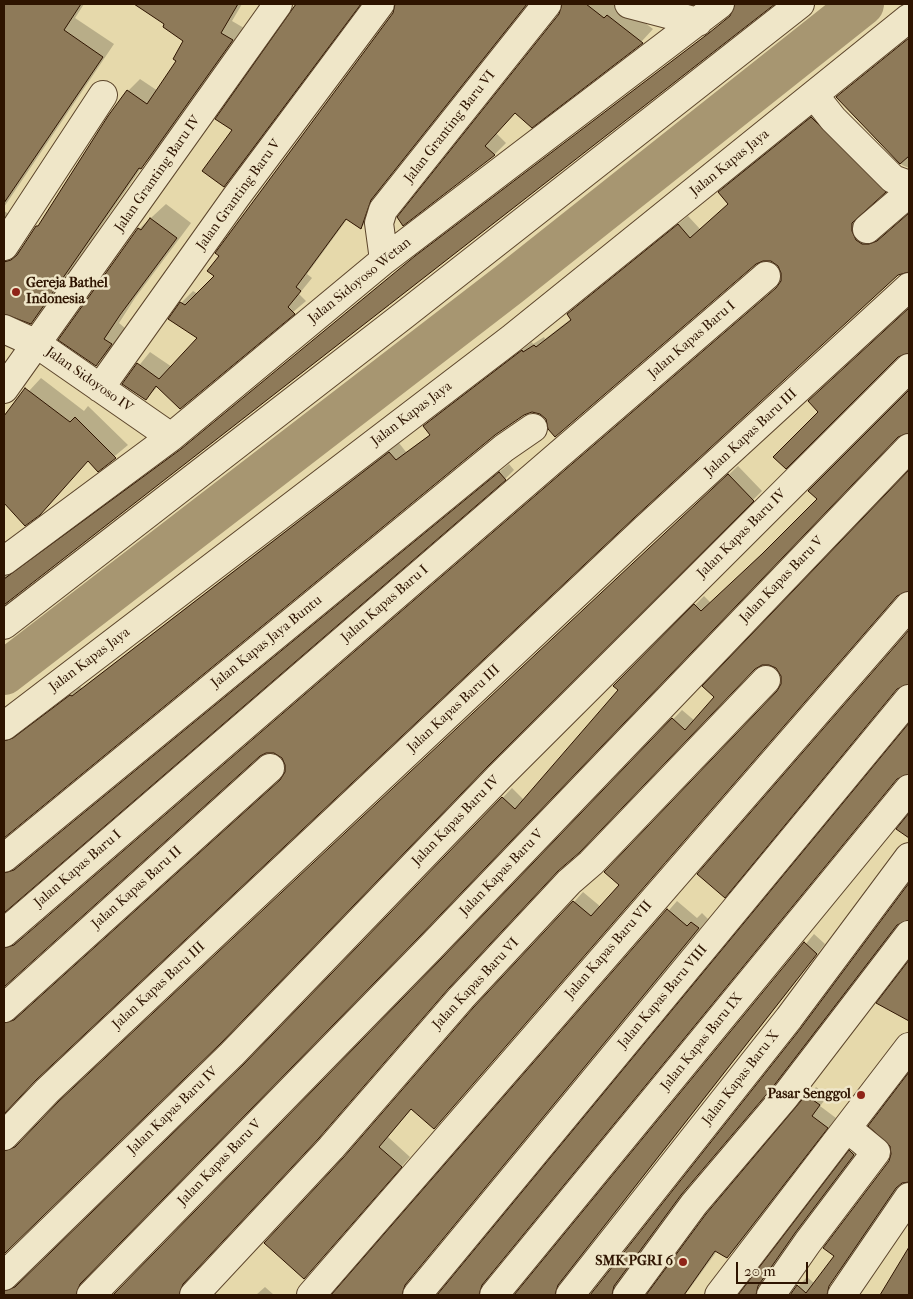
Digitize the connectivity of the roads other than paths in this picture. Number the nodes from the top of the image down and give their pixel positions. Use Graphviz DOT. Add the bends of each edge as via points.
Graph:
graph roads {
  1 [pos="278,4"];
  2 [pos="380,4"];
  3 [pos="547,4"];
  4 [pos="630,4"];
  5 [pos="720,4"];
  6 [pos="800,4"];
  7 [pos="909,18"];
  8 [pos="698,22"];
  9 [pos="103,95"];
  10 [pos="814,95"];
  11 [pos="905,180"];
  12 [pos="866,230"];
  13 [pos="4,246"];
  14 [pos="384,260"];
  15 [pos="766,276"];
  16 [pos="909,287"];
  17 [pos="4,329"];
  18 [pos="37,344"];
  19 [pos="909,368"];
  20 [pos="4,388"];
  21 [pos="100,388"];
  22 [pos="533,428"];
  23 [pos="171,437"];
  24 [pos="909,448"];
  25 [pos="4,561"];
  26 [pos="909,606"];
  27 [pos="4,625"];
  28 [pos="766,680"];
  29 [pos="909,699"];
  30 [pos="4,726"];
  31 [pos="270,768"];
  32 [pos="909,789"];
  33 [pos="909,857"];
  34 [pos="4,858"];
  35 [pos="4,933"];
  36 [pos="909,935"];
  37 [pos="4,1008"];
  38 [pos="909,1047"];
  39 [pos="848,1129"];
  40 [pos="4,1136"];
  41 [pos="909,1197"];
  42 [pos="4,1276"];
  43 [pos="91,1295"];
  44 [pos="194,1295"];
  45 [pos="310,1295"];
  46 [pos="417,1295"];
  47 [pos="494,1295"];
  48 [pos="570,1295"];
  49 [pos="627,1295"];
  50 [pos="720,1295"];
  51 [pos="772,1295"];
  52 [pos="842,1295"];
  1 -- 18 [label="street, Jalan Granting Baru IV"];
  2 -- 21 [label="street, Jalan Granting Baru V" via="236,197"];
  3 -- 14 [label="street, Jalan Granting Baru VI" via="383,210 379,223"];
  4 -- 8 [label="street"];
  5 -- 8 [label="street, Jalan Sidoyoso Wetan"];
  6 -- 27 [label="street"];
  7 -- 10 [label="street, Jalan Kapas Jaya"];
  8 -- 14 [label="street, Jalan Sidoyoso Wetan"];
  9 -- 13 [label="street"];
  10 -- 11 [label="street" via="833,119"];
  10 -- 30 [label="street, Jalan Kapas Jaya" via="511,339"];
  11 -- 12 [label="street"];
  14 -- 23 [label="street, Jalan Sidoyoso Wetan"];
  15 -- 35 [label="street, Jalan Kapas Baru I"];
  16 -- 40 [label="street, Jalan Kapas Baru III" via="645,529 47,1091"];
  17 -- 18 [label="street, Jalan Sidoyoso IV"];
  18 -- 20 [label="street, Jalan Granting Baru IV"];
  18 -- 21 [label="street, Jalan Sidoyoso IV"];
  19 -- 42 [label="street, Jalan Kapas Baru IV" via="499,777 232,1054"];
  21 -- 23 [label="street, Jalan Sidoyoso IV"];
  22 -- 34 [label="street, Jalan Kapas Jaya Buntu"];
  23 -- 25 [label="street, Jalan Sidoyoso Wetan"];
  24 -- 43 [label="street, Jalan Kapas Baru V" via="430,948"];
  26 -- 45 [label="street, Jalan Kapas Baru VII"];
  28 -- 44 [label="street, Jalan Kapas Baru VI" via="591,863 568,882 461,998 331,1148"];
  29 -- 46 [label="street, Jalan Kapas Baru VIII"];
  31 -- 37 [label="street, Jalan Kapas Baru II"];
  32 -- 47 [label="street, Jalan Kapas Baru IX"];
  33 -- 48 [label="street, Jalan Kapas Baru X" via="789,1018"];
  36 -- 49 [label="street" via="784,1098 694,1204"];
  38 -- 39 [label="street"];
  39 -- 50 [label="street"];
  39 -- 51 [label="street" via="876,1152"];
  41 -- 52 [label="street"];
}
